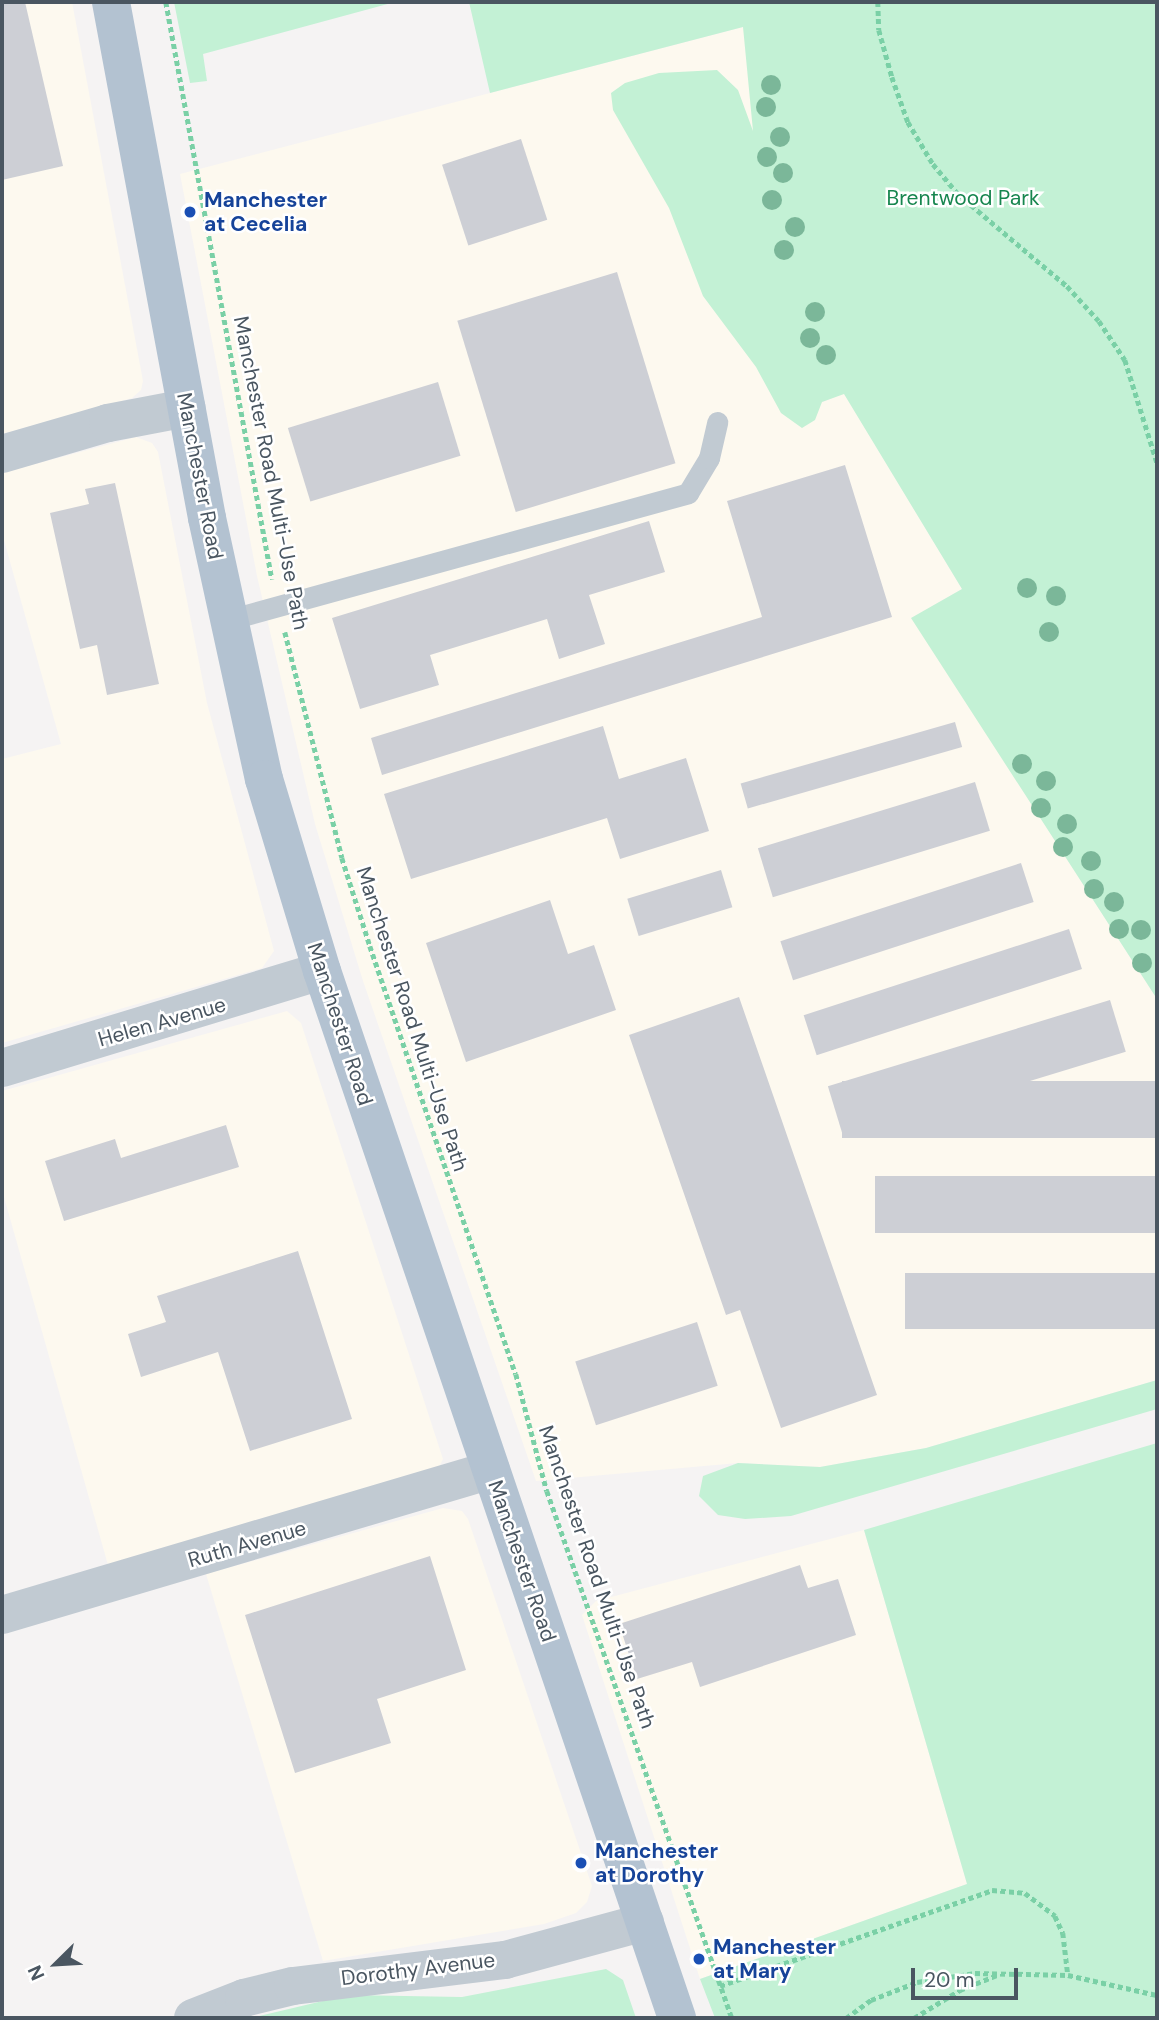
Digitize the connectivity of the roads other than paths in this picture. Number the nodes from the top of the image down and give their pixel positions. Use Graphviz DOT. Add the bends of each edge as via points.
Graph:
graph roads {
  1 [pos="111,2"];
  2 [pos="187,408"];
  3 [pos="717,422"];
  4 [pos="2,454"];
  5 [pos="228,620"];
  6 [pos="322,971"];
  7 [pos="2,1068"];
  8 [pos="491,1470"];
  9 [pos="2,1615"];
  10 [pos="645,1923"];
  11 [pos="193,2018"];
  12 [pos="677,2018"];
  1 -- 2 [label="main road, Manchester Road"];
  2 -- 4 [label="street" via="108,423"];
  2 -- 5 [label="main road, Manchester Road"];
  3 -- 5 [label="lane" via="709,458 688,493"];
  5 -- 6 [label="main road, Manchester Road" via="264,779"];
  6 -- 7 [label="street, Helen Avenue"];
  6 -- 8 [label="main road, Manchester Road"];
  8 -- 9 [label="street, Ruth Avenue"];
  8 -- 10 [label="main road, Manchester Road"];
  10 -- 11 [label="street, Dorothy Avenue" via="505,1959 293,1986 244,1997"];
  10 -- 12 [label="main road, Manchester Road"];
}
